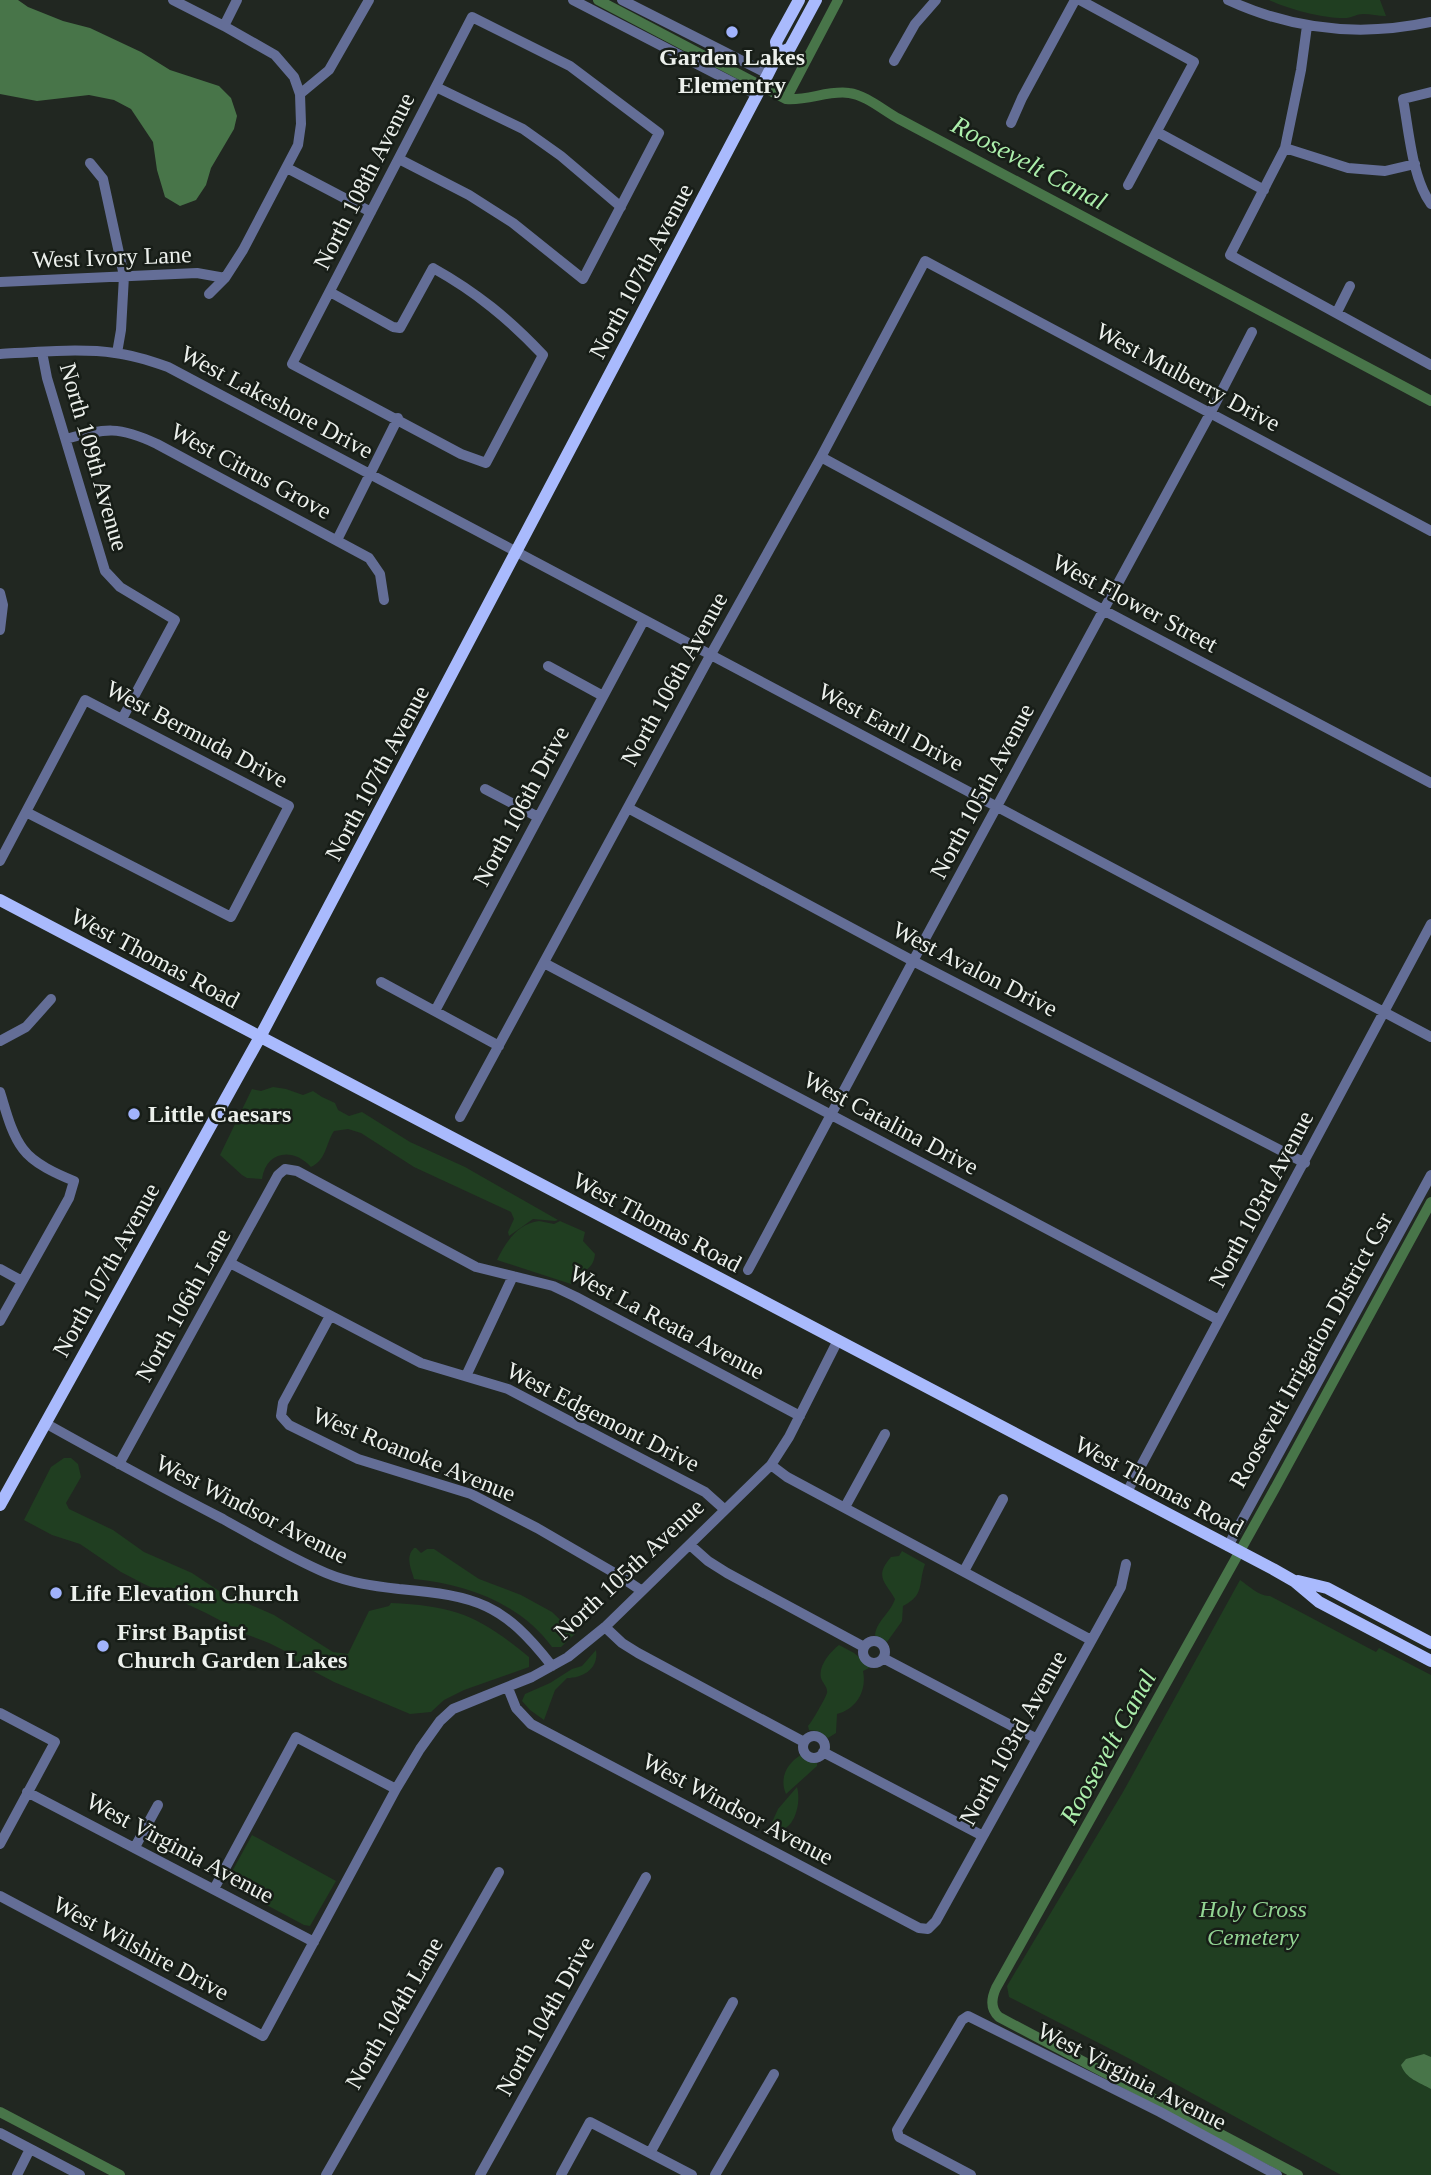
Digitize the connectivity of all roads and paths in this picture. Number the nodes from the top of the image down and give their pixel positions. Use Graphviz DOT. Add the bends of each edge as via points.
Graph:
graph roads {
  1 [pos="173,0"];
  2 [pos="237,0"];
  3 [pos="369,0"];
  4 [pos="573,0"];
  5 [pos="622,0"];
  6 [pos="799,0"];
  7 [pos="816,0"];
  8 [pos="936,0"];
  9 [pos="1075,0"];
  10 [pos="1080,0"];
  11 [pos="1228,0"];
  12 [pos="1431,22"];
  13 [pos="224,26"];
  14 [pos="1307,26"];
  15 [pos="778,54"];
  16 [pos="894,61"];
  17 [pos="767,75"];
  18 [pos="436,87"];
  19 [pos="1431,92"];
  20 [pos="300,94"];
  21 [pos="757,95"];
  22 [pos="1011,123"];
  23 [pos="1157,132"];
  24 [pos="1285,148"];
  25 [pos="399,159"];
  26 [pos="90,163"];
  27 [pos="1415,164"];
  28 [pos="287,168"];
  29 [pos="1128,185"];
  30 [pos="1264,190"];
  31 [pos="1431,204"];
  32 [pos="621,207"];
  33 [pos="371,212"];
  34 [pos="925,261"];
  35 [pos="124,276"];
  36 [pos="225,278"];
  37 [pos="0,282"];
  38 [pos="1350,286"];
  39 [pos="330,292"];
  40 [pos="209,294"];
  41 [pos="1337,312"];
  42 [pos="1252,332"];
  43 [pos="42,352"];
  44 [pos="117,353"];
  45 [pos="0,354"];
  46 [pos="1431,365"];
  47 [pos="1211,412"];
  48 [pos="398,418"];
  49 [pos="66,439"];
  50 [pos="821,457"];
  51 [pos="371,474"];
  52 [pos="1431,531"];
  53 [pos="337,540"];
  54 [pos="517,553"];
  55 [pos="0,593"];
  56 [pos="384,600"];
  57 [pos="1103,610"];
  58 [pos="644,620"];
  59 [pos="0,630"];
  60 [pos="710,656"];
  61 [pos="548,666"];
  62 [pos="603,696"];
  63 [pos="122,719"];
  64 [pos="1431,783"];
  65 [pos="485,789"];
  66 [pos="628,808"];
  67 [pos="998,808"];
  68 [pos="26,812"];
  69 [pos="538,817"];
  70 [pos="0,861"];
  71 [pos="0,900"];
  72 [pos="1431,924"];
  73 [pos="913,961"];
  74 [pos="544,962"];
  75 [pos="381,982"];
  76 [pos="51,999"];
  77 [pos="435,1011"];
  78 [pos="1384,1012"];
  79 [pos="260,1037"];
  80 [pos="1431,1037"];
  81 [pos="0,1041"];
  82 [pos="499,1046"];
  83 [pos="0,1092"];
  84 [pos="832,1115"];
  85 [pos="460,1117"];
  86 [pos="1305,1163"];
  87 [pos="285,1169"];
  88 [pos="1431,1175"];
  89 [pos="230,1263"];
  90 [pos="0,1269"];
  91 [pos="748,1270"];
  92 [pos="513,1276"];
  93 [pos="22,1281"];
  94 [pos="330,1316"];
  95 [pos="1219,1320"];
  96 [pos="0,1321"];
  97 [pos="838,1340"];
  98 [pos="466,1376"];
  99 [pos="800,1416"];
  100 [pos="45,1423"];
  101 [pos="884,1434"];
  102 [pos="119,1464"];
  103 [pos="771,1465"];
  104 [pos="1127,1492"];
  105 [pos="1003,1499"];
  106 [pos="0,1505"];
  107 [pos="845,1507"];
  108 [pos="724,1509"];
  109 [pos="690,1545"];
  110 [pos="1228,1546"];
  111 [pos="1126,1564"];
  112 [pos="964,1571"];
  113 [pos="1294,1581"];
  114 [pos="642,1591"];
  115 [pos="605,1627"];
  116 [pos="1091,1640"];
  117 [pos="1431,1643"];
  118 [pos="1431,1661"];
  119 [pos="552,1667"];
  120 [pos="508,1688"];
  121 [pos="0,1713"];
  122 [pos="1037,1739"];
  123 [pos="804,1742"];
  124 [pos="823,1752"];
  125 [pos="396,1789"];
  126 [pos="27,1792"];
  127 [pos="158,1805"];
  128 [pos="983,1836"];
  129 [pos="0,1844"];
  130 [pos="135,1847"];
  131 [pos="499,1872"];
  132 [pos="646,1877"];
  133 [pos="214,1889"];
  134 [pos="0,1896"];
  135 [pos="928,1929"];
  136 [pos="314,1942"];
  137 [pos="733,2002"];
  138 [pos="263,2036"];
  139 [pos="774,2074"];
  140 [pos="0,2133"];
  141 [pos="30,2149"];
  142 [pos="650,2153"];
  143 [pos="17,2175"];
  144 [pos="80,2175"];
  145 [pos="326,2175"];
  146 [pos="480,2175"];
  147 [pos="561,2175"];
  148 [pos="692,2175"];
  149 [pos="715,2175"];
  150 [pos="971,2175"];
  151 [pos="1276,2175"];
  1 -- 13 [label="street"];
  2 -- 13 [label="street"];
  3 -- 20 [label="street" via="329,70"];
  4 -- 21 [label="street"];
  5 -- 17 [label="street"];
  6 -- 15 [label="main road, North 107th Avenue" via="776,42"];
  7 -- 15 [label="main road, North 107th Avenue" via="790,48"];
  8 -- 16 [label="street" via="915,24"];
  9 -- 22 [label="street"];
  10 -- 23 [label="street" via="1195,62"];
  11 -- 14 [label="street"];
  12 -- 14 [label="street" via="1376,30"];
  13 -- 20 [label="street" via="275,55 294,77"];
  14 -- 24 [label="street"];
  15 -- 17 [label="main road, North 107th Avenue"];
  17 -- 21 [label="main road, North 107th Avenue"];
  18 -- 25 [label="street, North 108th Avenue"];
  18 -- 32 [label="street" via="523,129"];
  18 -- 32 [label="street, North 108th Avenue" via="472,17 570,66 659,133"];
  19 -- 27 [label="street" via="1403,99"];
  20 -- 28 [label="street" via="298,145"];
  21 -- 54 [label="main road, North 107th Avenue"];
  23 -- 29 [label="street"];
  23 -- 30 [label="street"];
  24 -- 27 [label="street" via="1348,168 1385,171"];
  24 -- 30 [label="street"];
  25 -- 32 [label="street" via="502,216 583,279"];
  25 -- 33 [label="street, North 108th Avenue"];
  26 -- 35 [label="street, North 109th Avenue" via="103,179"];
  27 -- 31 [label="street"];
  28 -- 33 [label="street"];
  28 -- 36 [label="street"];
  30 -- 41 [label="street" via="1230,255"];
  33 -- 39 [label="street, North 108th Avenue"];
  34 -- 47 [label="street, West Mulberry Drive"];
  34 -- 50 [label="street, North 106th Avenue"];
  35 -- 36 [label="street, West Ivory Lane" via="197,273"];
  35 -- 37 [label="street, West Ivory Lane"];
  35 -- 44 [label="street, North 109th Avenue"];
  36 -- 40 [label="street"];
  38 -- 41 [label="street"];
  39 -- 48 [label="street, North 108th Avenue" via="292,364"];
  39 -- 48 [label="street" via="400,328 433,268 464,285 513,323 543,355 485,463"];
  41 -- 46 [label="street"];
  42 -- 47 [label="street, North 105th Avenue"];
  43 -- 44 [label="street, West Lakeshore Drive"];
  43 -- 45 [label="street, West Lakeshore Drive"];
  43 -- 49 [label="street, North 109th Avenue"];
  44 -- 51 [label="street, West Lakeshore Drive" via="168,367"];
  47 -- 52 [label="street, West Mulberry Drive"];
  47 -- 57 [label="street, North 105th Avenue"];
  48 -- 51 [label="street"];
  49 -- 53 [label="street, West Citrus Grove" via="97,430 118,429 138,435"];
  49 -- 63 [label="street, North 109th Avenue" via="105,571 120,587 175,620"];
  50 -- 57 [label="street, West Flower Street"];
  50 -- 60 [label="street, North 106th Avenue"];
  51 -- 53 [label="street"];
  51 -- 54 [label="street, West Lakeshore Drive"];
  53 -- 56 [label="street, West Citrus Grove" via="369,558 380,574"];
  54 -- 58 [label="street, West Earll Drive"];
  54 -- 79 [label="main road, North 107th Avenue"];
  55 -- 59 [label="street"];
  57 -- 64 [label="street, West Flower Street"];
  57 -- 67 [label="street, North 105th Avenue"];
  58 -- 60 [label="street, West Earll Drive"];
  58 -- 62 [label="street, North 106th Drive"];
  60 -- 66 [label="street, North 106th Avenue"];
  60 -- 67 [label="street, West Earll Drive"];
  61 -- 62 [label="street"];
  62 -- 69 [label="street, North 106th Drive"];
  63 -- 68 [label="street, West Bermuda Drive" via="85,700"];
  63 -- 68 [label="street, West Bermuda Drive" via="289,806 231,917"];
  65 -- 69 [label="street"];
  66 -- 73 [label="street, West Avalon Drive"];
  66 -- 74 [label="street, North 106th Avenue"];
  67 -- 73 [label="street, North 105th Avenue"];
  67 -- 78 [label="street, West Earll Drive"];
  68 -- 70 [label="street"];
  69 -- 77 [label="street, North 106th Drive"];
  71 -- 79 [label="main road, West Thomas Road"];
  72 -- 78 [label="street, North 103rd Avenue"];
  73 -- 84 [label="street, North 105th Avenue"];
  73 -- 86 [label="street, West Avalon Drive"];
  74 -- 82 [label="street, North 106th Avenue"];
  74 -- 84 [label="street, West Catalina Drive"];
  75 -- 77 [label="street"];
  76 -- 81 [label="street" via="26,1027"];
  77 -- 82 [label="street"];
  78 -- 80 [label="street, West Earll Drive"];
  78 -- 86 [label="street, North 103rd Avenue"];
  79 -- 97 [label="main road, West Thomas Road"];
  79 -- 100 [label="main road, North 107th Avenue"];
  82 -- 85 [label="street, North 106th Avenue"];
  83 -- 93 [label="street" via="23,1151 74,1181"];
  84 -- 91 [label="street, North 105th Avenue"];
  84 -- 95 [label="street, West Catalina Drive"];
  86 -- 95 [label="street, North 103rd Avenue"];
  87 -- 89 [label="street, North 106th Lane"];
  87 -- 92 [label="street, West La Reata Avenue" via="477,1267"];
  88 -- 110 [label="street, Roosevelt Irrigation District Csr"];
  89 -- 94 [label="street, West Edgemont Drive"];
  89 -- 102 [label="street, North 106th Lane"];
  90 -- 93 [label="street"];
  92 -- 98 [label="street"];
  92 -- 99 [label="street, West La Reata Avenue" via="576,1297"];
  93 -- 96 [label="street"];
  94 -- 98 [label="street, West Edgemont Drive" via="421,1363"];
  94 -- 114 [label="street, West Roanoke Avenue" via="283,1403 281,1416 289,1425 358,1459 471,1494"];
  95 -- 104 [label="street, North 103rd Avenue"];
  97 -- 99 [label="street, North 105th Avenue"];
  97 -- 104 [label="main road, West Thomas Road"];
  98 -- 108 [label="street, West Edgemont Drive" via="527,1398 705,1492"];
  99 -- 103 [label="street, North 105th Avenue"];
  100 -- 102 [label="street, West Windsor Avenue"];
  100 -- 106 [label="main road, North 107th Avenue"];
  101 -- 107 [label="street"];
  102 -- 119 [label="street, West Windsor Avenue" via="342,1580 443,1593 482,1604 529,1637"];
  103 -- 107 [label="street"];
  103 -- 108 [label="street, North 105th Avenue"];
  104 -- 110 [label="main road, West Thomas Road"];
  105 -- 112 [label="street"];
  107 -- 112 [label="street"];
  108 -- 109 [label="street, North 105th Avenue"];
  109 -- 114 [label="street, North 105th Avenue"];
  109 -- 122 [label="street" via="727,1573 864,1647 869,1662 883,1658"];
  110 -- 113 [label="main road, West Thomas Road"];
  111 -- 116 [label="street, North 103rd Avenue" via="1121,1587"];
  112 -- 116 [label="street"];
  113 -- 117 [label="main road, West Thomas Road" via="1327,1588"];
  113 -- 118 [label="main road, West Thomas Road" via="1319,1602"];
  114 -- 115 [label="street, North 105th Avenue"];
  115 -- 119 [label="street, North 105th Avenue"];
  115 -- 123 [label="street" via="638,1653"];
  116 -- 122 [label="street, North 103rd Avenue"];
  119 -- 120 [label="street, North 105th Avenue"];
  120 -- 125 [label="street, North 105th Avenue" via="453,1709 439,1721"];
  120 -- 135 [label="street, West Windsor Avenue" via="516,1708 531,1724"];
  121 -- 126 [label="street" via="55,1742"];
  122 -- 128 [label="street, North 103rd Avenue"];
  123 -- 124 [label="street" via="807,1755"];
  123 -- 124 [label="street" via="819,1737 824,1742"];
  124 -- 128 [label="street"];
  125 -- 133 [label="street" via="296,1737"];
  125 -- 136 [label="street, North 105th Avenue"];
  126 -- 129 [label="street"];
  126 -- 130 [label="street, West Virginia Avenue"];
  127 -- 130 [label="street"];
  128 -- 135 [label="street, North 103rd Avenue"];
  130 -- 133 [label="street, West Virginia Avenue"];
  131 -- 145 [label="street, North 104th Lane"];
  132 -- 146 [label="street, North 104th Drive"];
  133 -- 136 [label="street, West Virginia Avenue"];
  134 -- 138 [label="street, West Wilshire Drive"];
  136 -- 138 [label="street, North 105th Avenue"];
  137 -- 142 [label="street"];
  139 -- 149 [label="street"];
  140 -- 141 [label="street"];
  141 -- 143 [label="street"];
  141 -- 144 [label="street"];
  142 -- 147 [label="street" via="590,2122"];
  142 -- 148 [label="street"];
  150 -- 151 [label="street, West Virginia Avenue" via="900,2137 897,2130 968,2016"];
}
